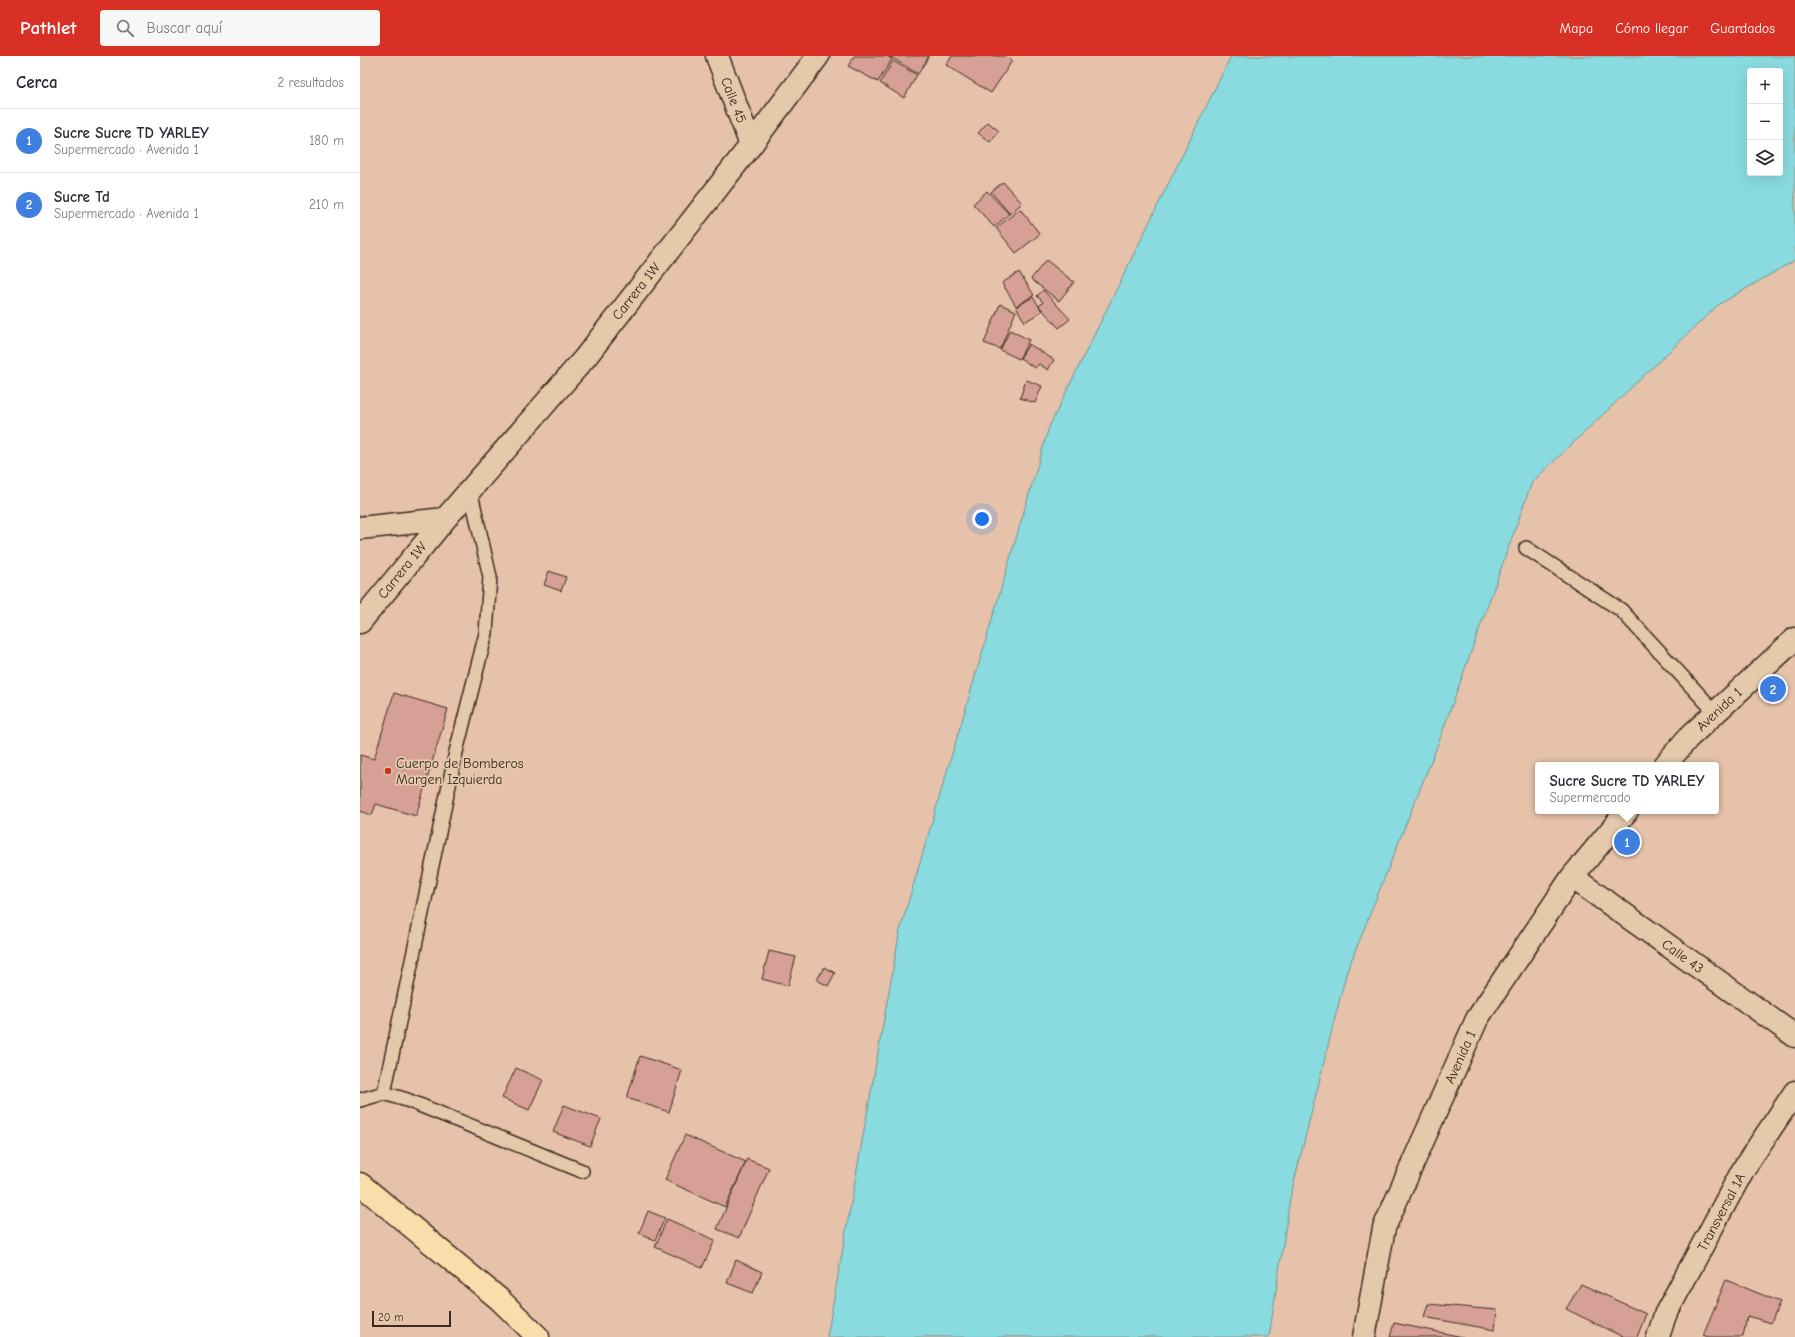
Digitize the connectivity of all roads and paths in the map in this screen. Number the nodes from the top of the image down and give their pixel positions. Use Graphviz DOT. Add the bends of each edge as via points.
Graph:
graph roads {
  1 [pos="716,56"];
  2 [pos="818,56"];
  3 [pos="751,145"];
  4 [pos="470,489"];
  5 [pos="445,519"];
  6 [pos="360,528"];
  7 [pos="1526,548"];
  8 [pos="360,622"];
  9 [pos="1795,639"];
  10 [pos="1715,712"];
  11 [pos="1668,762"];
  12 [pos="1624,814"];
  13 [pos="1572,877"];
  14 [pos="1795,1036"];
  15 [pos="1795,1092"];
  16 [pos="384,1093"];
  17 [pos="360,1100"];
  18 [pos="582,1171"];
  19 [pos="360,1184"];
  20 [pos="538,1337"];
  21 [pos="1364,1337"];
  22 [pos="1658,1337"];
  1 -- 3 [label="street, Calle 45"];
  2 -- 3 [label="street, Carrera 1W"];
  3 -- 4 [label="street, Carrera 1W" via="584,359"];
  4 -- 5 [label="street, Carrera 1W"];
  4 -- 16 [label="lane" via="490,578 486,633 456,752"];
  5 -- 6 [label="street, Carrera 1W"];
  5 -- 8 [label="street, Carrera 1W"];
  7 -- 10 [label="lane" via="1621,610"];
  9 -- 10 [label="street, Avenida 1"];
  10 -- 11 [label="street, Avenida 1"];
  12 -- 13 [label="street, Avenida 1"];
  13 -- 14 [label="street, Calle 43"];
  13 -- 21 [label="street, Avenida 1" via="1474,1026 1384,1228"];
  15 -- 22 [label="street, Transversal 1A" via="1744,1168 1665,1315"];
  16 -- 17 [label="lane"];
  16 -- 18 [label="lane" via="408,1100"];
  19 -- 20 [label="main road" via="499,1299"];
}
